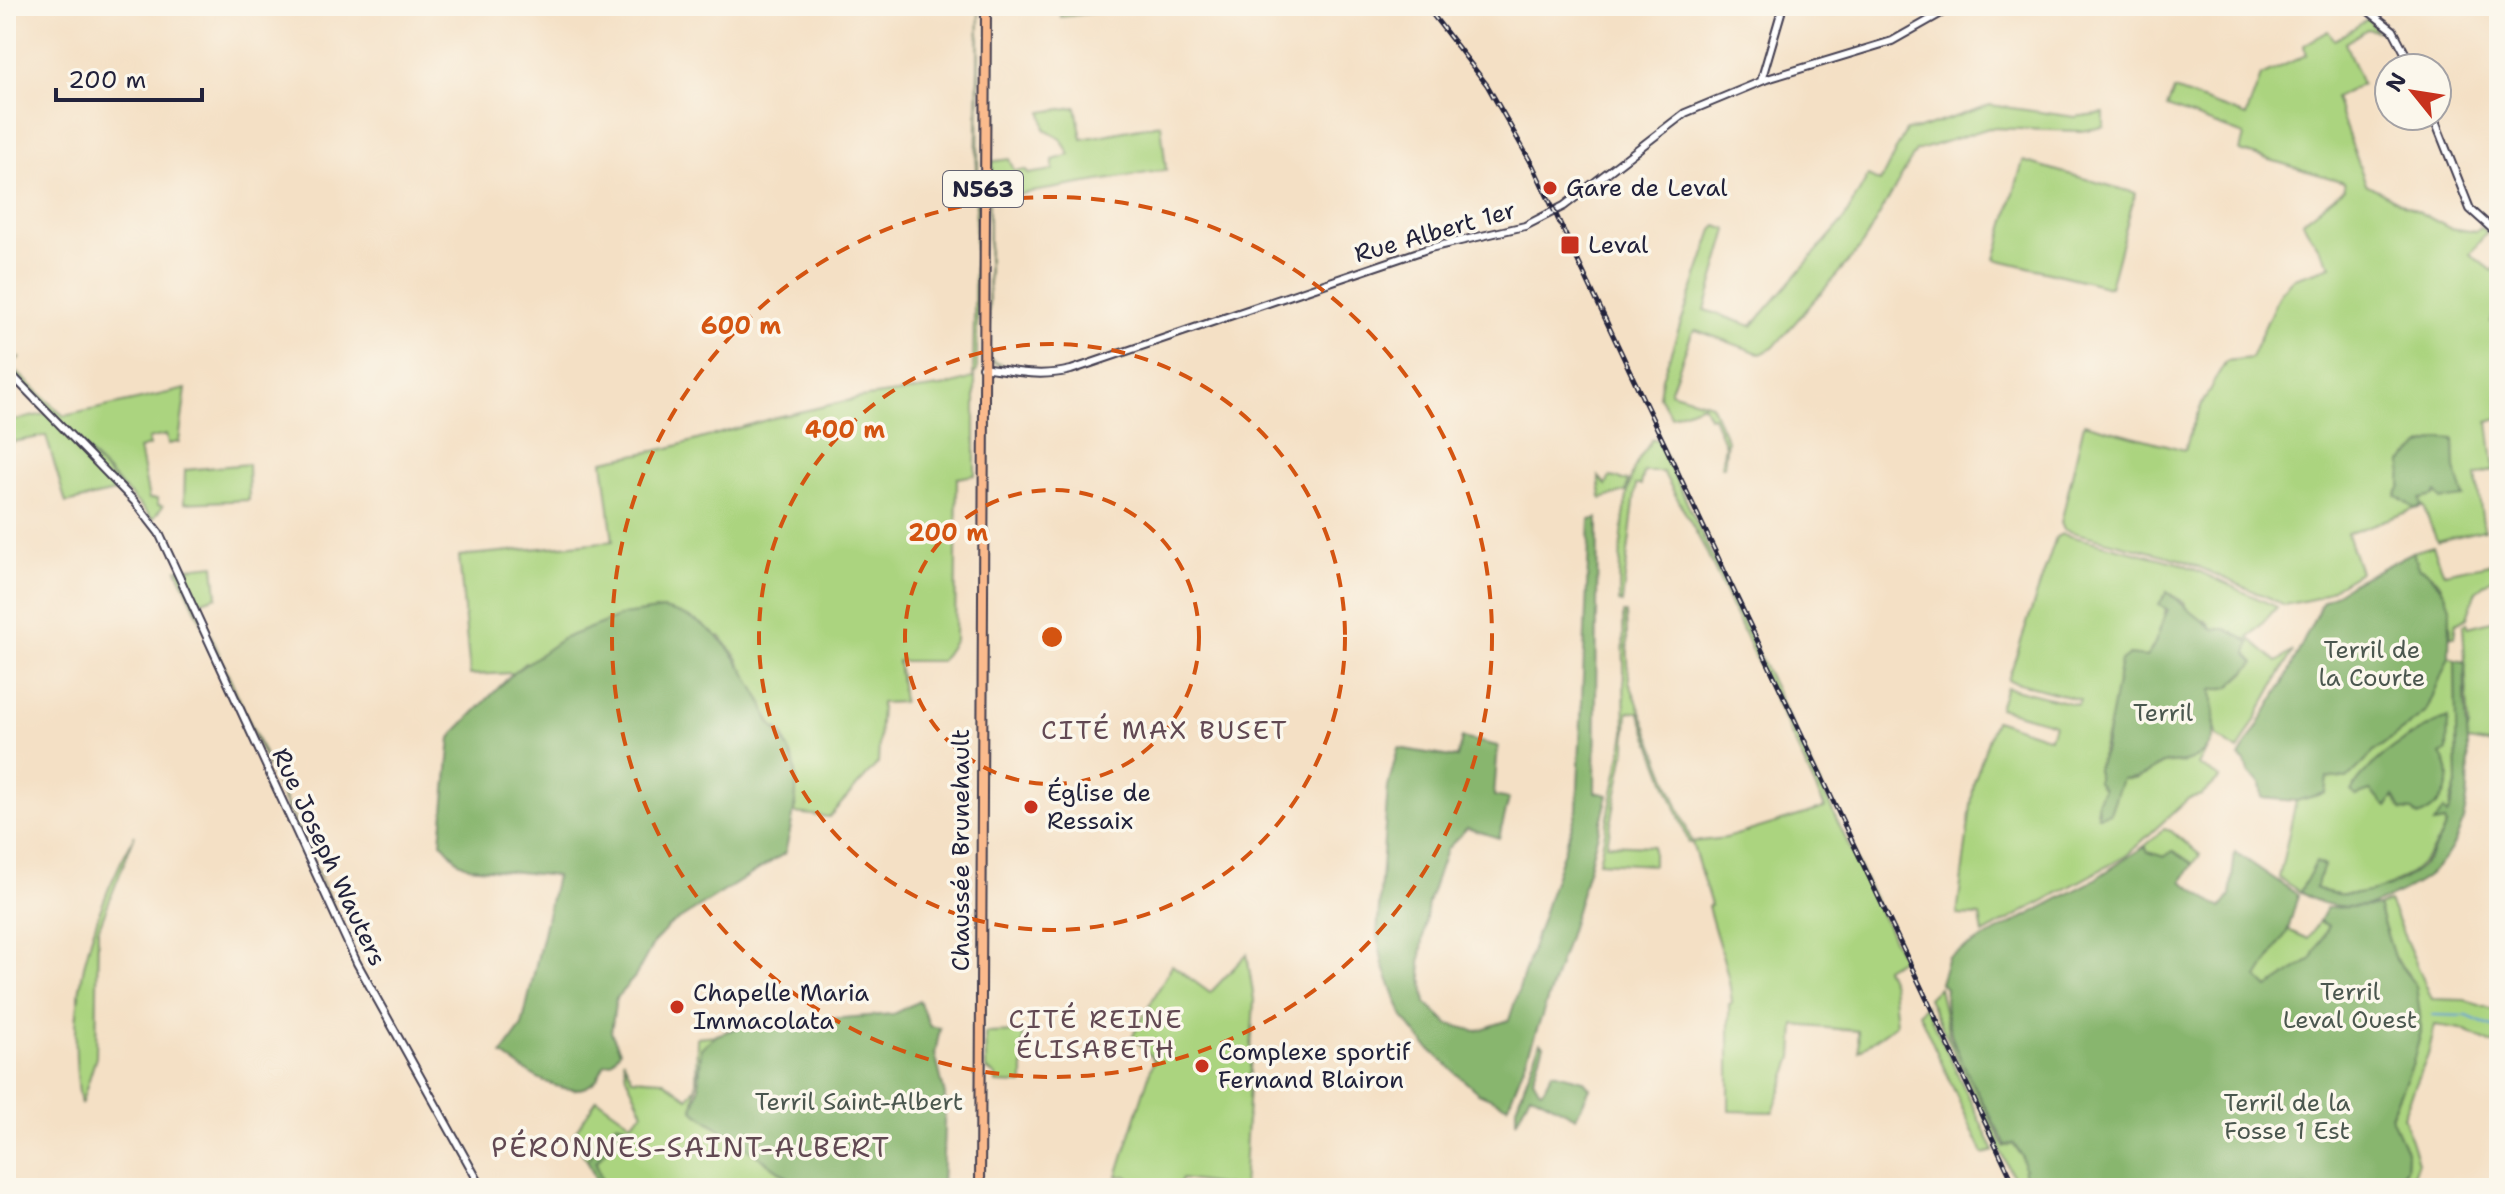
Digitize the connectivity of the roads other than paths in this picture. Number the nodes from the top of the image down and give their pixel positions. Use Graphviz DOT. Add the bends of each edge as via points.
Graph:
graph roads {
  1 [pos="986,6"];
  2 [pos="1783,6"];
  3 [pos="1954,6"];
  4 [pos="2362,6"];
  5 [pos="2405,52"];
  6 [pos="1761,81"];
  7 [pos="2439,132"];
  8 [pos="2499,235"];
  9 [pos="6,369"];
  10 [pos="982,369"];
  11 [pos="482,1188"];
  12 [pos="981,1188"];
  1 -- 10 [label="main road, N563"];
  2 -- 6 [label="street"];
  3 -- 6 [label="street, Rue Albert 1er" via="1892,41"];
  4 -- 5 [label="street" via="2393,30"];
  6 -- 10 [label="street, Rue Albert 1er" via="1685,113 1564,206 1525,226 1430,248 1071,370 1028,376"];
  7 -- 8 [label="street" via="2470,209"];
  9 -- 11 [label="street, Rue Joseph Wauters" via="159,533 357,963"];
  10 -- 12 [label="main road, Chaussée Brunehault / N563"];
}
